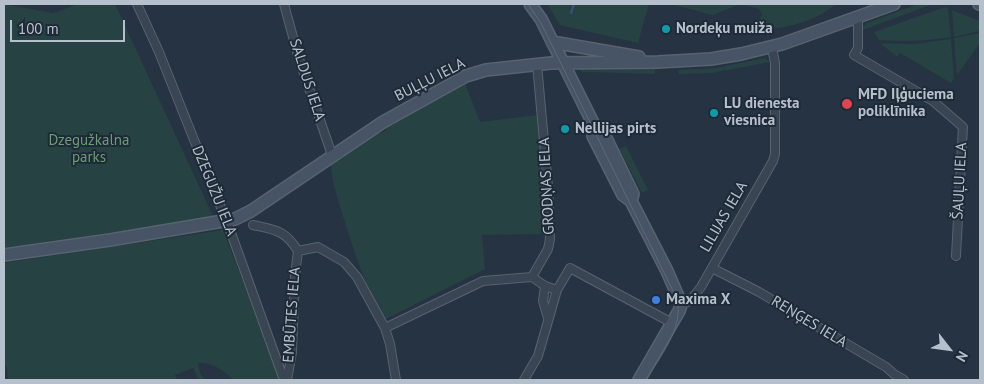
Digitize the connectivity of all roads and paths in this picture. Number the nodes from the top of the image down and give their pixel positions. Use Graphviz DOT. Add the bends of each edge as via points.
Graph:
graph roads {
  1 [pos="137,4"];
  2 [pos="284,4"];
  3 [pos="530,4"];
  4 [pos="894,4"];
  5 [pos="858,17"];
  6 [pos="552,42"];
  7 [pos="772,48"];
  8 [pos="658,62"];
  9 [pos="563,63"];
  10 [pos="537,64"];
  11 [pos="332,155"];
  12 [pos="227,221"];
  13 [pos="253,225"];
  14 [pos="298,251"];
  15 [pos="4,255"];
  16 [pos="956,256"];
  17 [pos="712,268"];
  18 [pos="532,277"];
  19 [pos="545,286"];
  20 [pos="557,290"];
  21 [pos="681,305"];
  22 [pos="548,318"];
  23 [pos="672,323"];
  24 [pos="385,328"];
  25 [pos="643,379"];
  26 [pos="285,380"];
  27 [pos="396,380"];
  28 [pos="524,380"];
  29 [pos="904,380"];
  1 -- 12 [label="street, DZEGUŽU IELA"];
  2 -- 11 [label="street, SALDUS IELA"];
  3 -- 6 [label="street"];
  4 -- 5 [label="street, BUĻĻU IELA"];
  5 -- 7 [label="street, BUĻĻU IELA"];
  5 -- 16 [label="street, ŠAUĻU IELA" via="858,48 854,55 932,100 963,127"];
  6 -- 8 [label="street"];
  6 -- 9 [label="street"];
  7 -- 8 [label="street, BUĻĻU IELA" via="711,59"];
  7 -- 17 [label="street, LILIJAS IELA" via="775,63 773,161"];
  8 -- 9 [label="street, BUĻĻU IELA"];
  9 -- 10 [label="street, BUĻĻU IELA"];
  9 -- 21 [label="street" via="594,125 593,136 622,195 631,200"];
  10 -- 11 [label="street, BUĻĻU IELA" via="486,70 466,76 383,122"];
  10 -- 18 [label="street, GRODŅAS IELA" via="550,240"];
  11 -- 12 [label="street, BUĻĻU IELA" via="251,211"];
  12 -- 15 [label="street, BUĻĻU IELA"];
  12 -- 26 [label="street, DZEGUŽU IELA"];
  13 -- 14 [label="street" via="286,235"];
  14 -- 24 [label="street" via="318,247 344,262 357,277"];
  14 -- 26 [label="street, EMBŪTES IELA" via="292,352"];
  17 -- 21 [label="street, LILIJAS IELA" via="695,296"];
  17 -- 29 [label="street, REŅĢES IELA" via="759,292"];
  18 -- 19 [label="street"];
  18 -- 24 [label="street" via="482,281"];
  19 -- 20 [label="street"];
  19 -- 22 [label="street" via="543,301"];
  20 -- 22 [label="street"];
  20 -- 23 [label="street" via="570,268"];
  21 -- 23 [label="street, LILIJAS IELA"];
  22 -- 28 [label="street" via="538,356"];
  23 -- 25 [label="street, LILIJAS IELA"];
  24 -- 27 [label="street"];
}
